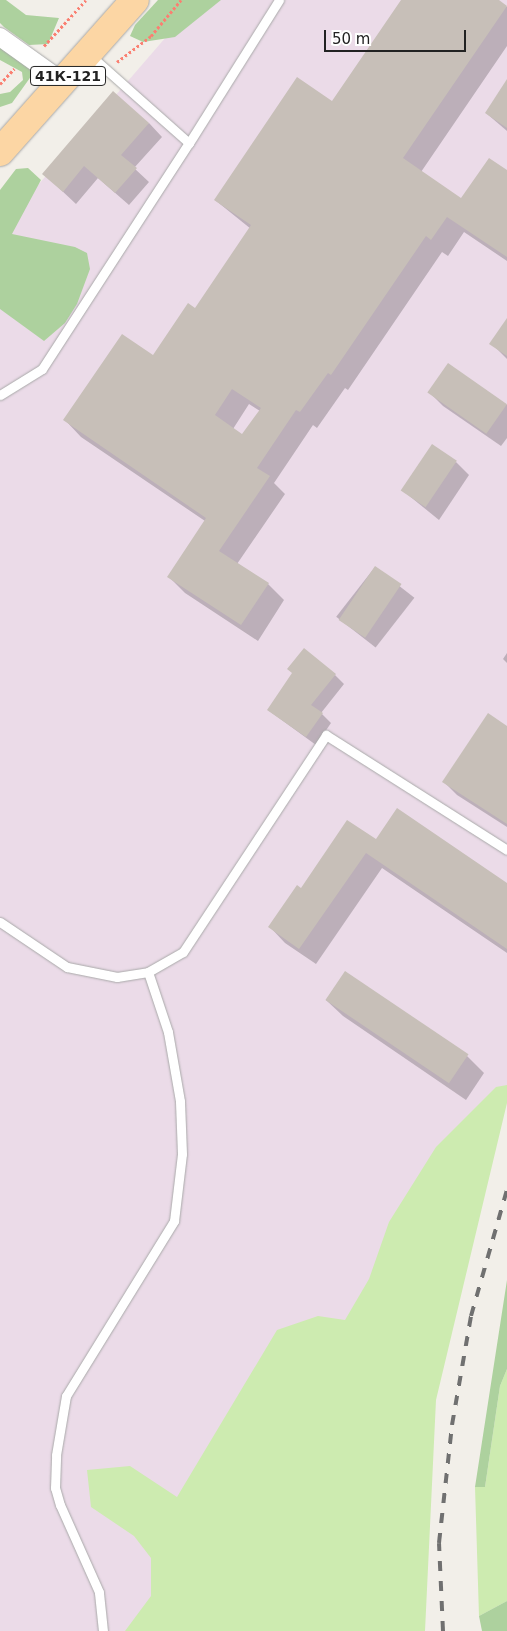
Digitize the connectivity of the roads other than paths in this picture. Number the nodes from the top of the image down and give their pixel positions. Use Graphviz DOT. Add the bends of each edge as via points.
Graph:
graph roads {
  1 [pos="135,0"];
  2 [pos="279,0"];
  3 [pos="0,37"];
  4 [pos="88,54"];
  5 [pos="63,82"];
  6 [pos="189,143"];
  7 [pos="0,152"];
  8 [pos="0,395"];
  9 [pos="507,850"];
  10 [pos="0,922"];
  11 [pos="148,972"];
  12 [pos="103,1631"];
  1 -- 4 [label="main road, 41К-121"];
  2 -- 6 [label="lane"];
  3 -- 5 [label="street"];
  4 -- 5 [label="main road, 41К-121"];
  4 -- 6 [label="lane"];
  5 -- 7 [label="main road, 41К-121"];
  6 -- 8 [label="lane" via="42,369"];
  9 -- 11 [label="lane" via="326,735 183,952"];
  10 -- 11 [label="lane" via="67,967 117,978"];
  11 -- 12 [label="lane" via="168,1032 180,1101 182,1154 174,1222 66,1396 56,1455 56,1488 60,1505 99,1592"];
}
